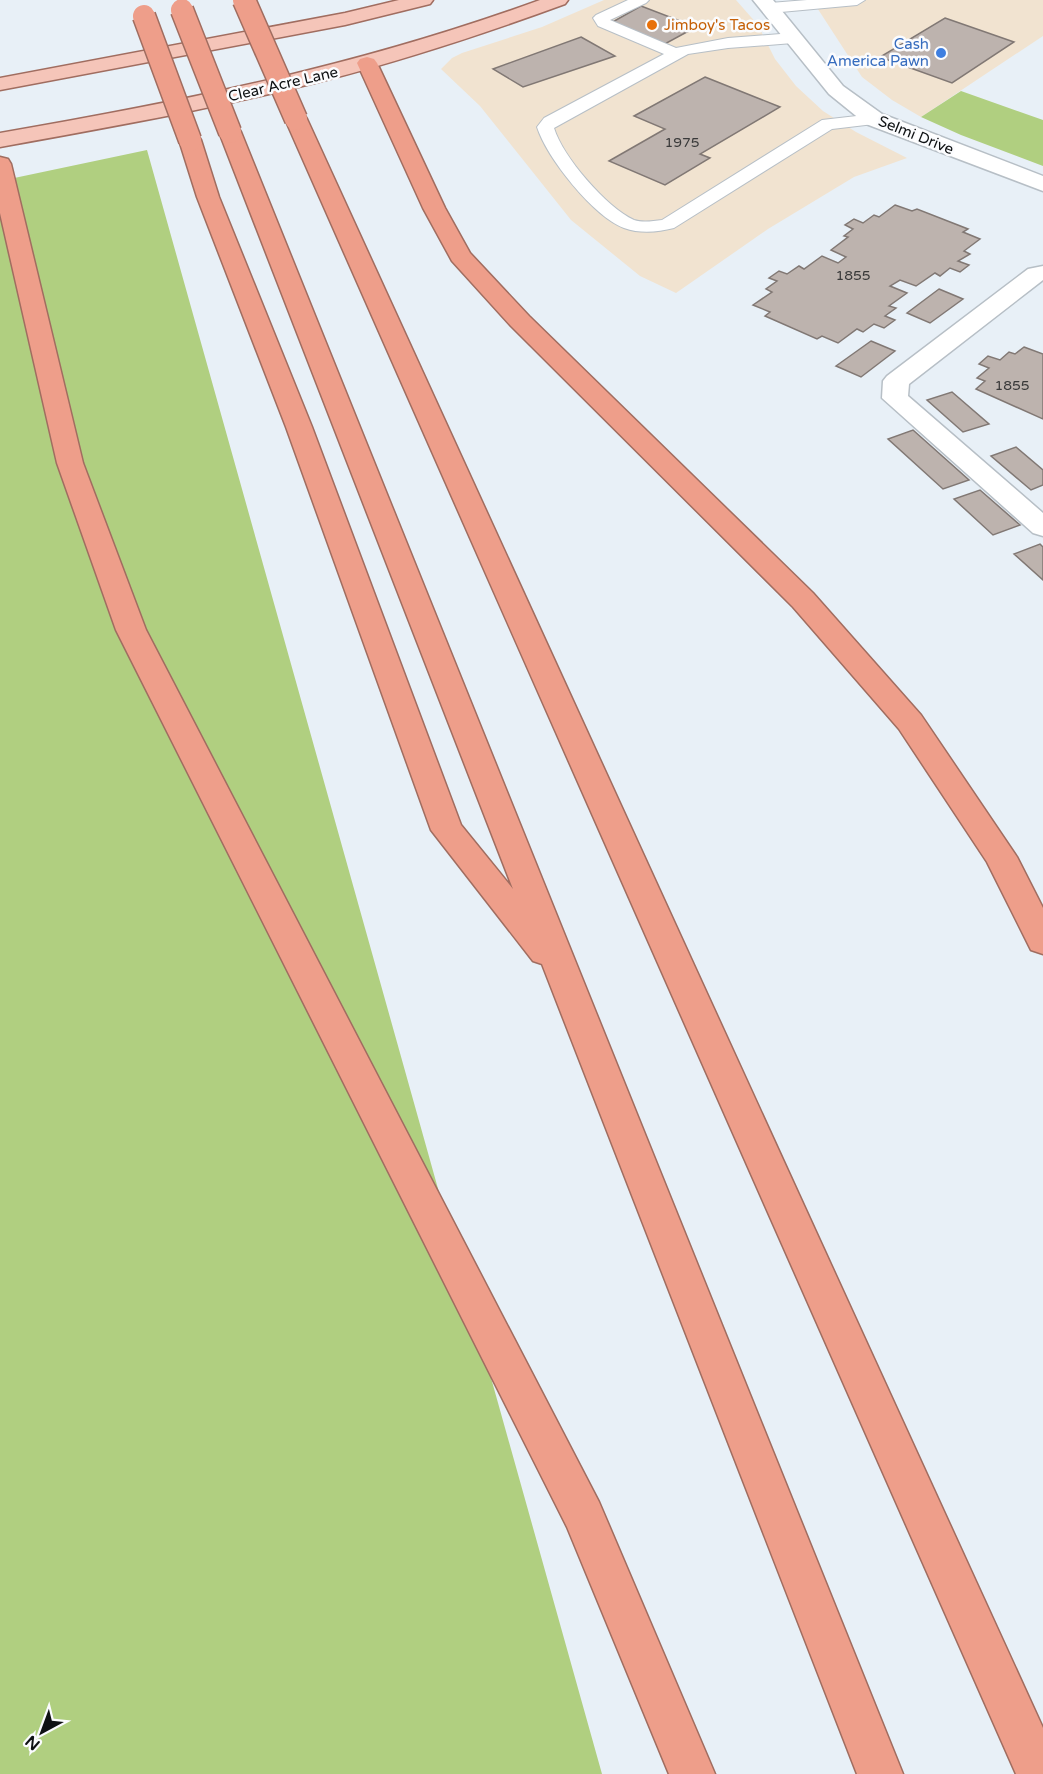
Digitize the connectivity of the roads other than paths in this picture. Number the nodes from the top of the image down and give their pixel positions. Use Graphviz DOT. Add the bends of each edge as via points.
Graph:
graph roads {
  1 [pos="244,0"];
  2 [pos="336,0"];
  3 [pos="423,0"];
  4 [pos="558,0"];
  5 [pos="641,0"];
  6 [pos="856,0"];
  7 [pos="766,4"];
  8 [pos="181,5"];
  9 [pos="142,8"];
  10 [pos="793,38"];
  11 [pos="356,41"];
  12 [pos="677,54"];
  13 [pos="0,84"];
  14 [pos="874,119"];
  15 [pos="0,140"];
  16 [pos="0,164"];
  17 [pos="1043,184"];
  18 [pos="1043,273"];
  19 [pos="1043,527"];
  20 [pos="1043,941"];
  21 [pos="567,979"];
  22 [pos="692,1774"];
  23 [pos="880,1774"];
  24 [pos="1041,1774"];
  1 -- 24 [label="highway, bridge"];
  2 -- 11 [label="main road"];
  3 -- 11 [label="main road, Clear Acre Lane"];
  4 -- 11 [label="main road, Clear Acre Lane" via="489,26"];
  5 -- 12 [label="lane" via="601,18 603,22"];
  6 -- 7 [label="lane"];
  7 -- 10 [label="street, Selmi Drive"];
  8 -- 21 [label="highway, bridge"];
  9 -- 21 [label="highway, bridge" via="208,197 299,427 447,830"];
  10 -- 12 [label="lane" via="698,46"];
  10 -- 14 [label="street, Selmi Drive" via="836,90"];
  11 -- 13 [label="main road, Clear Acre Lane"];
  11 -- 15 [label="main road, Clear Acre Lane" via="237,95"];
  11 -- 20 [label="highway" via="460,256 520,321 803,600 910,722 1001,857"];
  12 -- 14 [label="lane" via="545,127 551,142 598,203 626,222 646,226 668,224 828,124"];
  14 -- 17 [label="street, Selmi Drive"];
  16 -- 22 [label="highway" via="70,463 131,630 584,1516"];
  18 -- 19 [label="street" via="1036,274 896,381 895,398"];
  21 -- 23 [label="highway"];
}
